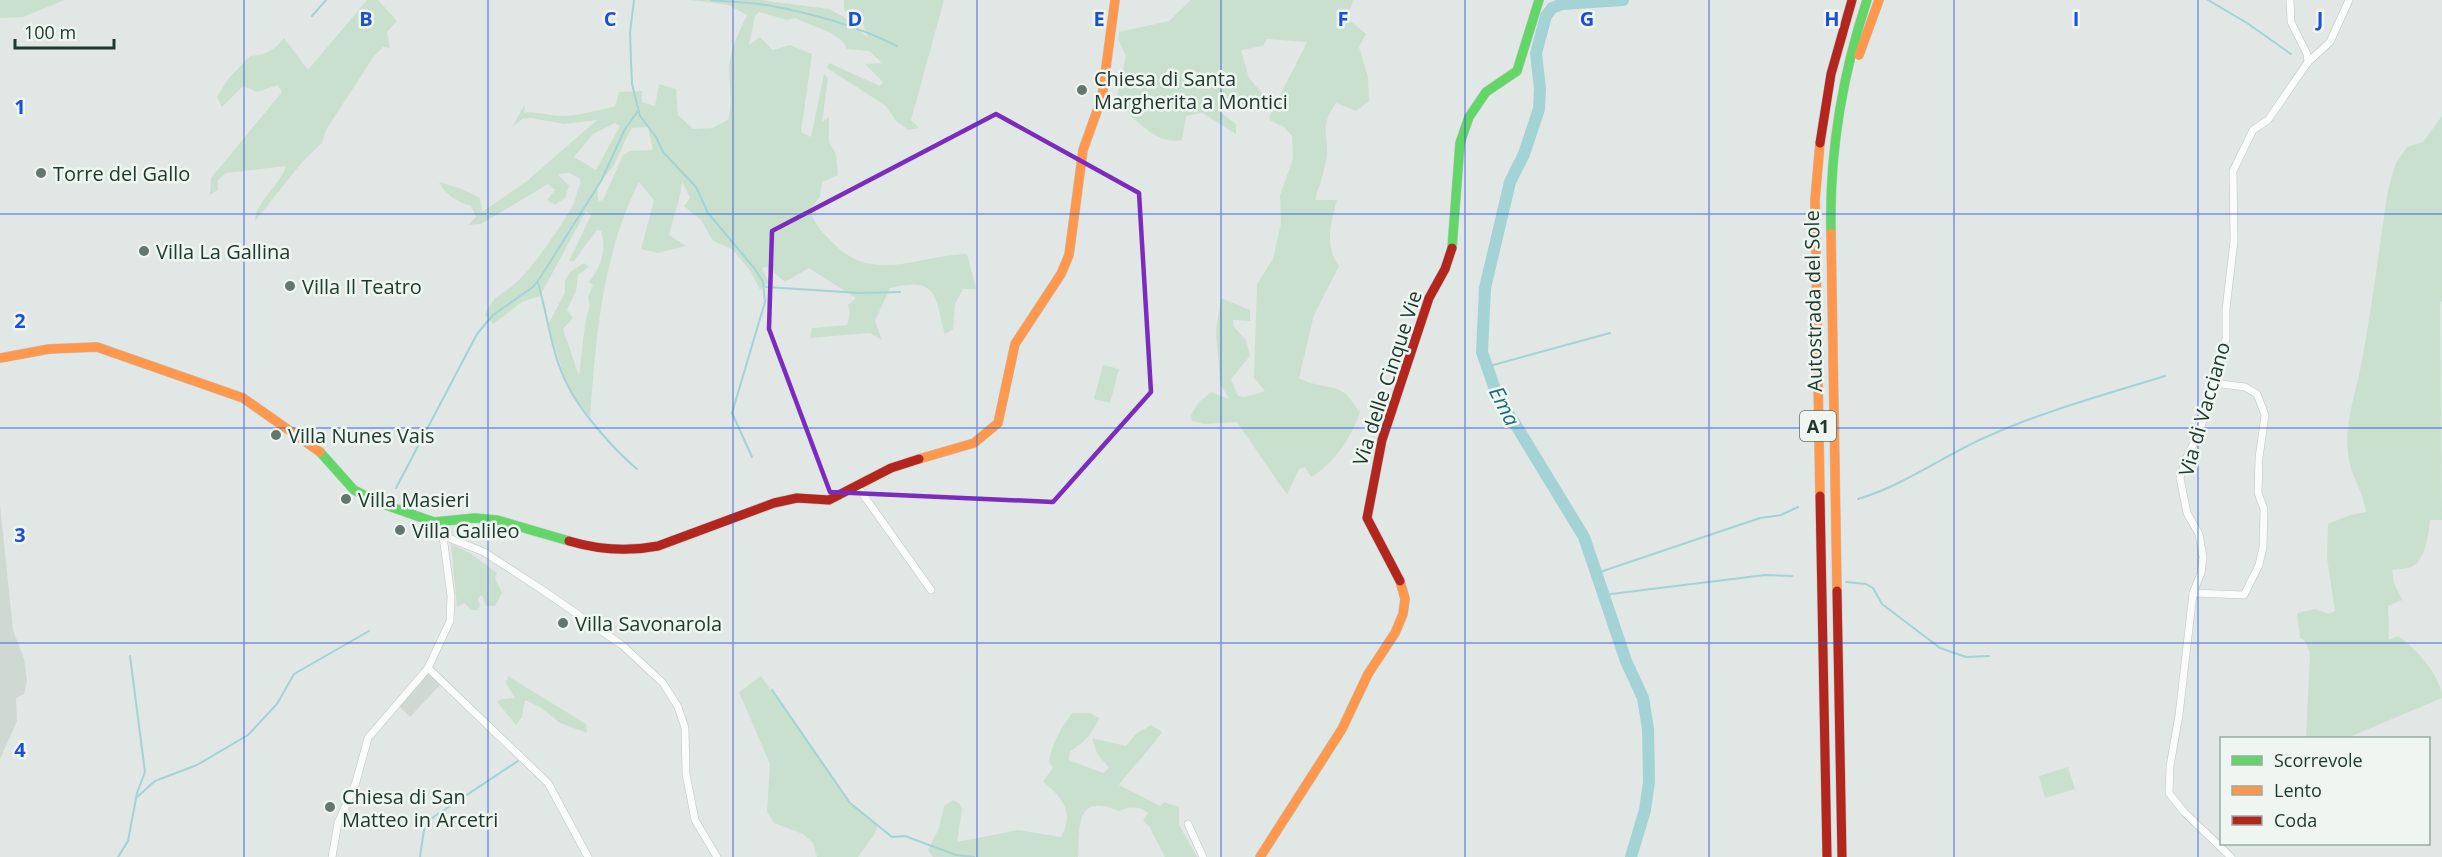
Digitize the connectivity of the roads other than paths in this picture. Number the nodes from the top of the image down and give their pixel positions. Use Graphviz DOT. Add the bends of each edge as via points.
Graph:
graph roads {
  1 [pos="1115,0"];
  2 [pos="1539,0"];
  3 [pos="1852,0"];
  4 [pos="1867,0"];
  5 [pos="1879,0"];
  6 [pos="2290,0"];
  7 [pos="2349,0"];
  8 [pos="2308,62"];
  9 [pos="1835,136"];
  10 [pos="0,358"];
  11 [pos="2214,383"];
  12 [pos="857,486"];
  13 [pos="441,521"];
  14 [pos="444,536"];
  15 [pos="932,590"];
  16 [pos="2193,593"];
  17 [pos="428,668"];
  18 [pos="1188,825"];
  19 [pos="332,857"];
  20 [pos="588,857"];
  21 [pos="717,857"];
  22 [pos="1203,857"];
  23 [pos="1260,857"];
  24 [pos="1827,857"];
  25 [pos="1842,857"];
  26 [pos="2231,857"];
  1 -- 12 [label="main road" via="1102,97 1083,150 1069,255 1061,274 1015,344 999,423 974,443 914,460"];
  2 -- 23 [label="main road, Via delle Cinque Vie" via="1517,71 1486,92 1469,117 1460,143 1455,240 1429,298 1382,440 1367,518 1398,576 1405,599 1403,614 1342,729"];
  3 -- 24 [label="main road, Autostrada del Sole / A1" via="1824,106 1815,200"];
  4 -- 9 [label="main road, Autostrada del Sole / A1" via="1840,99"];
  5 -- 9 [label="main road"];
  6 -- 8 [label="street" via="2291,22"];
  7 -- 8 [label="street, Via di Vacciano" via="2330,42"];
  8 -- 11 [label="street, Via di Vacciano" via="2268,120 2253,130 2233,171 2234,241 2226,339"];
  9 -- 25 [label="main road, Autostrada del Sole / A1" via="1830,199 1831,330"];
  10 -- 13 [label="main road" via="49,348 97,347 224,390 243,398 317,449 354,490 380,503"];
  11 -- 16 [label="street, Via di Vacciano" via="2180,478 2187,513 2199,534 2203,557"];
  11 -- 16 [label="street" via="2245,387 2258,394 2265,416 2258,481 2264,510 2263,547 2244,595"];
  12 -- 13 [label="main road" via="829,500 797,498 774,503 648,549 596,549 497,520"];
  12 -- 15 [label="street"];
  13 -- 14 [label="street"];
  14 -- 17 [label="street" via="450,621"];
  14 -- 21 [label="street" via="483,552 541,589 622,645 663,683 685,728 686,774 695,820"];
  16 -- 26 [label="street, Via di Vacciano" via="2169,793"];
  17 -- 19 [label="street" via="368,738 356,782 338,823"];
  17 -- 20 [label="street" via="548,783"];
  18 -- 22 [label="street"];
}
